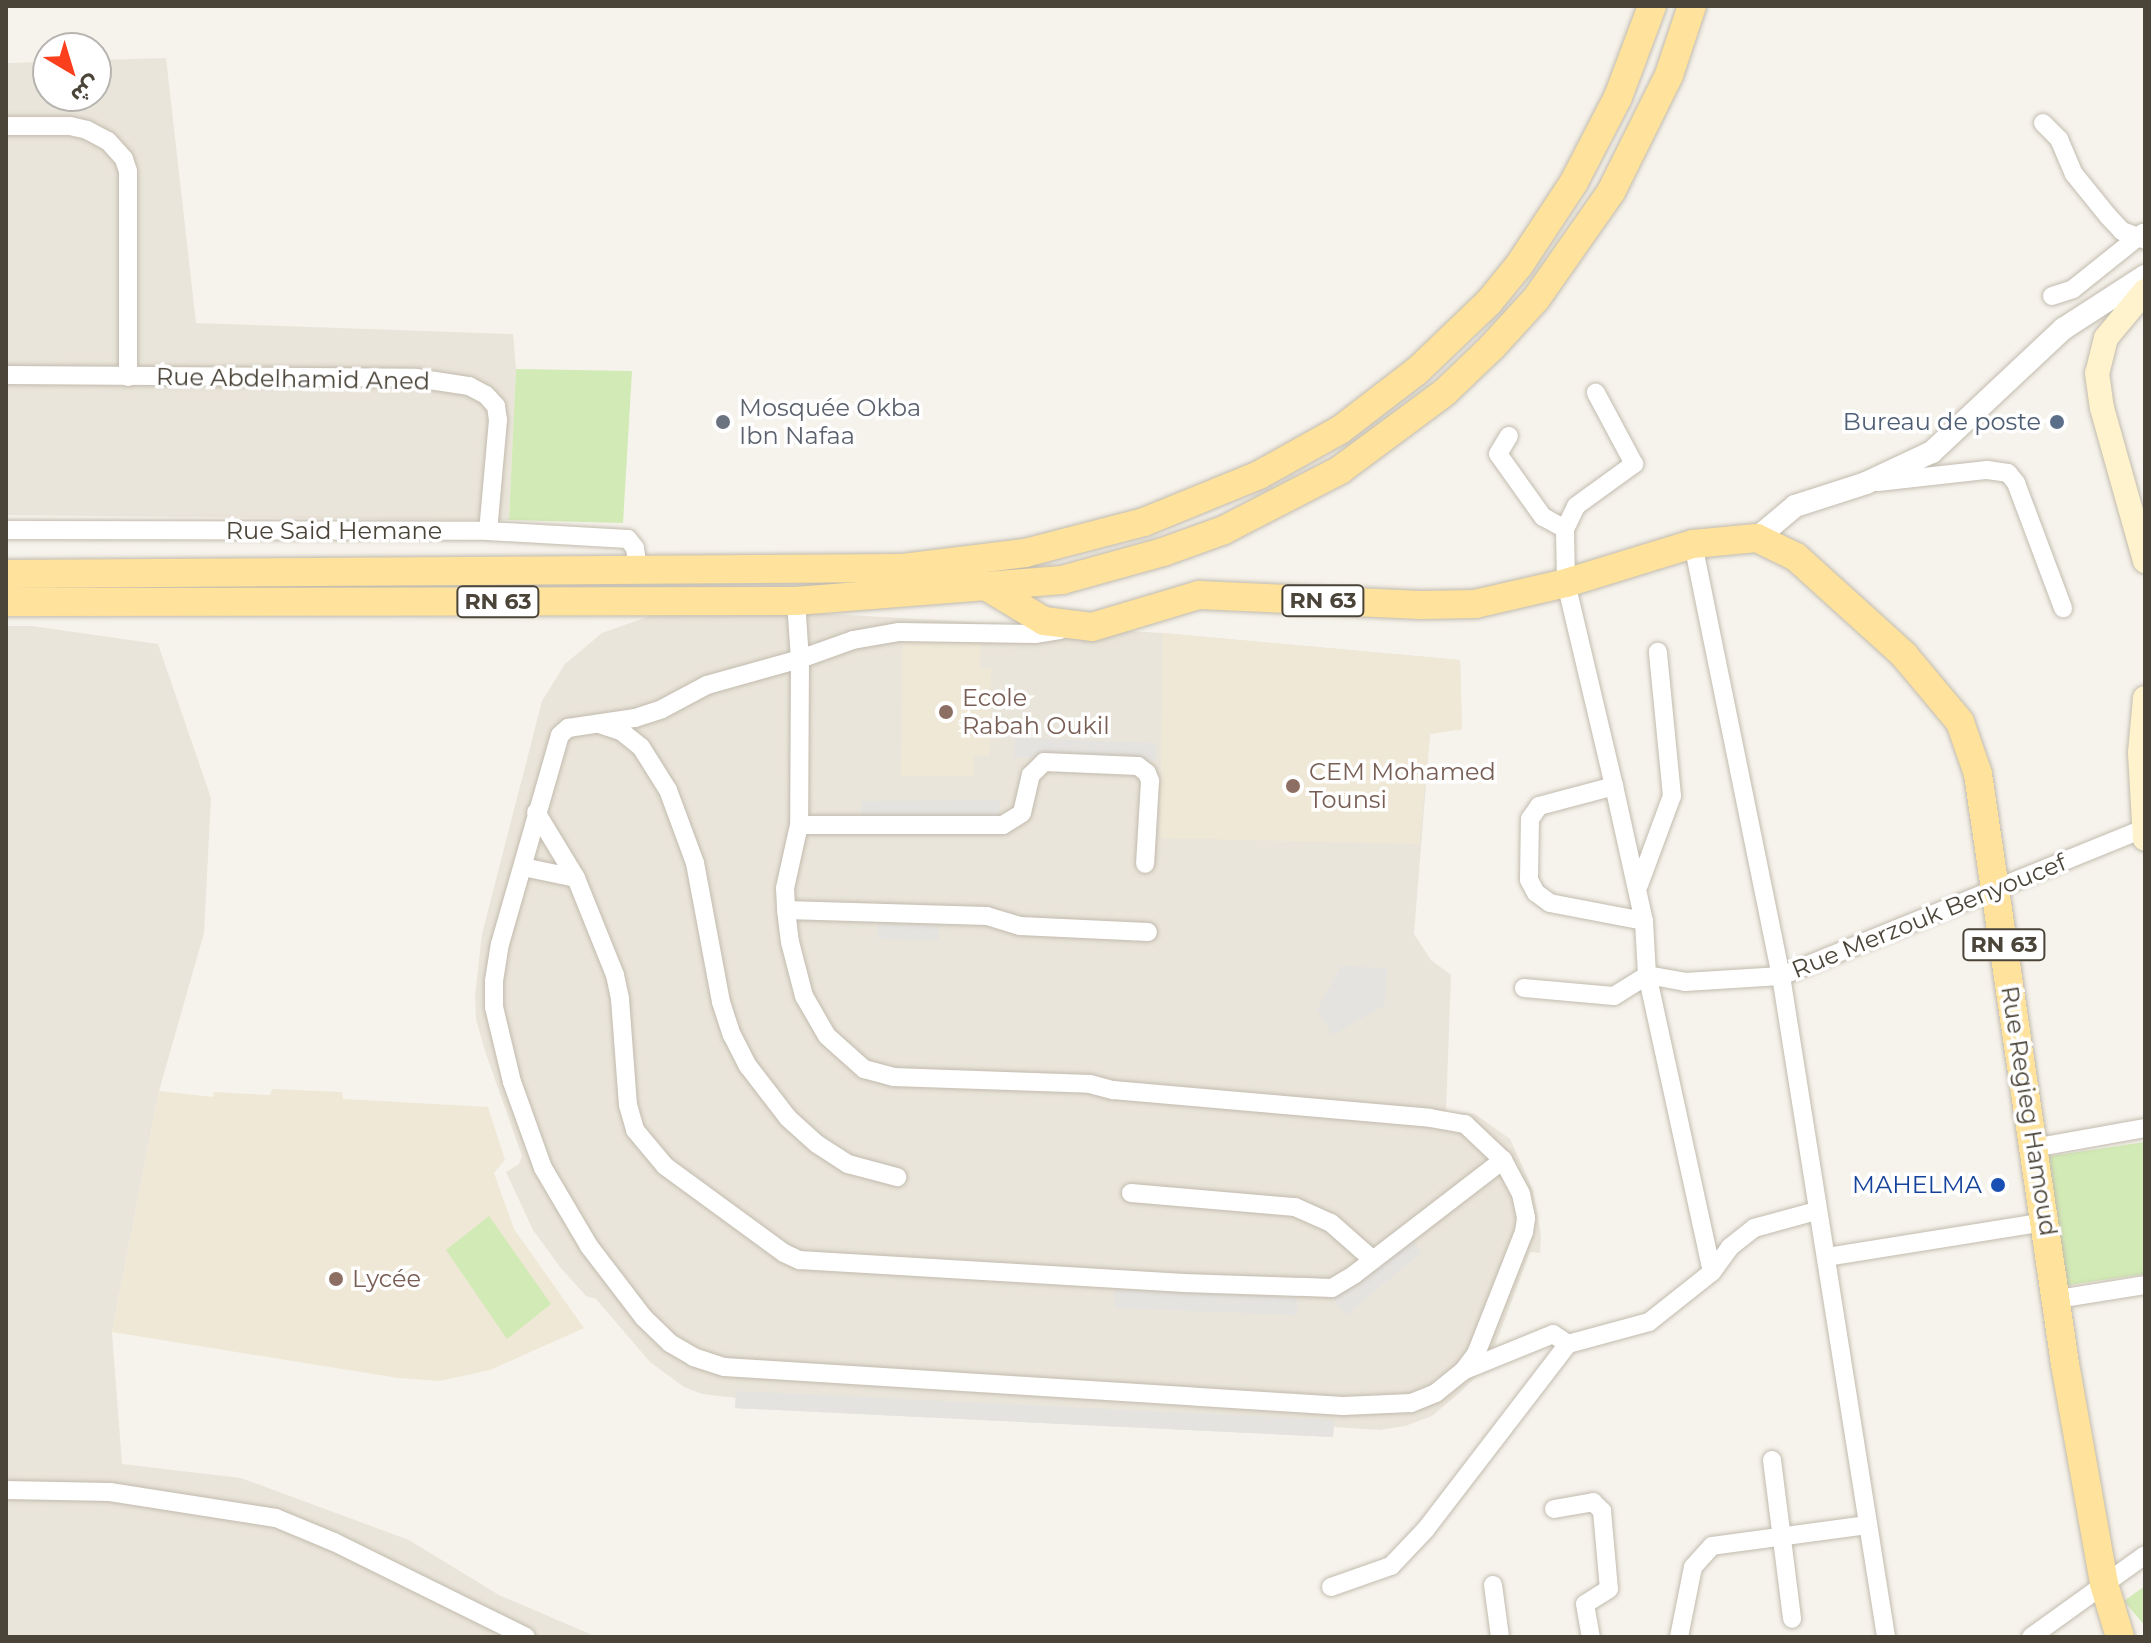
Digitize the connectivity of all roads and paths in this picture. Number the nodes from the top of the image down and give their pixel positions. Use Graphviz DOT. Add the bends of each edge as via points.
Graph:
graph roads {
  1 [pos="1652,6"];
  2 [pos="1692,6"];
  3 [pos="2043,123"];
  4 [pos="6,126"];
  5 [pos="2142,236"];
  6 [pos="2145,276"];
  7 [pos="2145,291"];
  8 [pos="2052,296"];
  9 [pos="6,375"];
  10 [pos="128,377"];
  11 [pos="1596,393"];
  12 [pos="1509,436"];
  13 [pos="1866,483"];
  14 [pos="1565,529"];
  15 [pos="6,530"];
  16 [pos="488,531"];
  17 [pos="1757,538"];
  18 [pos="1693,544"];
  19 [pos="2145,561"];
  20 [pos="951,565"];
  21 [pos="638,570"];
  22 [pos="6,574"];
  23 [pos="1062,580"];
  24 [pos="1566,583"];
  25 [pos="989,589"];
  26 [pos="796,601"];
  27 [pos="6,602"];
  28 [pos="2063,608"];
  29 [pos="1083,627"];
  30 [pos="1658,652"];
  31 [pos="800,659"];
  32 [pos="2145,698"];
  33 [pos="600,724"];
  34 [pos="1614,786"];
  35 [pos="536,812"];
  36 [pos="799,825"];
  37 [pos="2144,832"];
  38 [pos="1145,864"];
  39 [pos="523,867"];
  40 [pos="576,878"];
  41 [pos="1639,885"];
  42 [pos="1997,891"];
  43 [pos="786,910"];
  44 [pos="1644,921"];
  45 [pos="1148,932"];
  46 [pos="1647,975"];
  47 [pos="1781,976"];
  48 [pos="1524,988"];
  49 [pos="2145,1128"];
  50 [pos="2033,1148"];
  51 [pos="1503,1160"];
  52 [pos="897,1177"];
  53 [pos="1131,1193"];
  54 [pos="1816,1211"];
  55 [pos="2046,1222"];
  56 [pos="1827,1257"];
  57 [pos="1373,1260"];
  58 [pos="1712,1272"];
  59 [pos="2145,1285"];
  60 [pos="2058,1299"];
  61 [pos="1568,1344"];
  62 [pos="1463,1371"];
  63 [pos="1772,1460"];
  64 [pos="6,1490"];
  65 [pos="1554,1509"];
  66 [pos="1868,1525"];
  67 [pos="1784,1538"];
  68 [pos="2145,1555"];
  69 [pos="2104,1584"];
  70 [pos="1493,1585"];
  71 [pos="1331,1587"];
  72 [pos="1792,1619"];
  73 [pos="526,1637"];
  74 [pos="1500,1637"];
  75 [pos="1591,1637"];
  76 [pos="1679,1637"];
  77 [pos="1886,1637"];
  78 [pos="2031,1637"];
  79 [pos="2120,1637"];
  1 -- 20 [label="main road" via="1618,97 1549,222 1489,302 1379,402 1296,456 1183,508 1065,545"];
  2 -- 23 [label="main road" via="1669,75 1604,203 1536,299 1445,392 1351,462 1283,502 1163,552"];
  3 -- 5 [label="street" via="2108,216 2122,231"];
  4 -- 10 [label="street" via="87,130 108,141 124,159"];
  5 -- 8 [label="street" via="2073,289"];
  6 -- 13 [label="street" via="2063,329 1932,452"];
  7 -- 19 [label="main road" via="2106,338 2097,373 2105,422"];
  9 -- 10 [label="street, Rue Abdelhamid Aned"];
  10 -- 16 [label="street, Rue Abdelhamid Aned" via="416,378 469,386 496,406 498,420"];
  11 -- 14 [label="street" via="1634,464 1576,506"];
  12 -- 14 [label="street" via="1498,454 1543,517"];
  13 -- 17 [label="street" via="1795,506"];
  13 -- 28 [label="street" via="1987,470 2008,473"];
  14 -- 24 [label="street"];
  15 -- 16 [label="street, Rue Said Hemane"];
  16 -- 21 [label="street, Rue Said Hemane" via="628,539"];
  17 -- 18 [label="main road, RN 63"];
  17 -- 42 [label="main road, Rue Regieg Hamoud / RN 63" via="1796,557 1904,655 1960,722 1978,774"];
  18 -- 24 [label="main road, RN 63"];
  18 -- 47 [label="street"];
  20 -- 21 [label="main road"];
  20 -- 25 [label="main road"];
  21 -- 22 [label="main road"];
  23 -- 25 [label="main road"];
  23 -- 29 [label="main road" via="1061,611"];
  24 -- 29 [label="main road, RN 63" via="1475,604 1199,595"];
  24 -- 34 [label="street"];
  25 -- 26 [label="main road, RN 63"];
  25 -- 29 [label="main road" via="1044,621"];
  26 -- 27 [label="main road, RN 63"];
  26 -- 31 [label="street"];
  29 -- 31 [label="street" via="1035,634 899,632 853,640"];
  30 -- 41 [label="street" via="1672,796"];
  31 -- 33 [label="street" via="707,685 635,718"];
  31 -- 36 [label="street"];
  32 -- 37 [label="main road" via="2140,753"];
  33 -- 35 [label="street" via="568,728 560,735"];
  33 -- 52 [label="street" via="621,731 641,747 668,790 695,863 721,1002 748,1066 788,1118 817,1144 848,1164"];
  34 -- 41 [label="street"];
  34 -- 44 [label="street" via="1539,806 1530,819 1529,880 1550,903"];
  35 -- 39 [label="street"];
  35 -- 40 [label="street"];
  36 -- 38 [label="street" via="1003,825 1022,813 1031,775 1044,762 1138,766 1150,781"];
  36 -- 43 [label="street" via="785,888"];
  37 -- 42 [label="street, Rue Merzouk Benyoucef"];
  39 -- 40 [label="street"];
  39 -- 62 [label="street" via="494,981 494,1007 512,1082 543,1168 589,1246 644,1318 694,1357 753,1370 1343,1406 1411,1403 1436,1393"];
  40 -- 57 [label="street" via="615,975 635,1130 665,1166 784,1253 819,1264 1314,1289 1332,1288"];
  41 -- 44 [label="street"];
  42 -- 47 [label="street, Rue Merzouk Benyoucef"];
  42 -- 50 [label="main road, Rue Regieg Hamoud / RN 63"];
  43 -- 45 [label="street" via="987,916 1020,926"];
  43 -- 51 [label="street" via="795,969 814,1017 864,1069 893,1077 1090,1084 1448,1120 1476,1131"];
  44 -- 46 [label="street"];
  46 -- 47 [label="street, Rue Merzouk Benyoucef" via="1685,982"];
  46 -- 48 [label="street" via="1614,996"];
  46 -- 58 [label="street"];
  47 -- 54 [label="street"];
  49 -- 50 [label="street"];
  50 -- 55 [label="main road, Rue Regieg Hamoud / RN 63"];
  51 -- 57 [label="street"];
  51 -- 62 [label="street" via="1521,1194 1524,1232 1486,1335"];
  53 -- 57 [label="street" via="1295,1207 1331,1223"];
  54 -- 56 [label="street"];
  54 -- 58 [label="street" via="1754,1228 1730,1247"];
  55 -- 56 [label="street"];
  55 -- 60 [label="main road, Rue Regieg Hamoud / RN 63"];
  56 -- 66 [label="street"];
  58 -- 61 [label="street" via="1649,1322"];
  59 -- 60 [label="street"];
  60 -- 69 [label="main road, Rue Regieg Hamoud / RN 63"];
  61 -- 62 [label="street" via="1553,1334"];
  61 -- 71 [label="street" via="1426,1529 1391,1566"];
  63 -- 67 [label="street"];
  64 -- 73 [label="street" via="110,1492 276,1518"];
  65 -- 75 [label="street" via="1593,1502 1602,1511 1609,1589 1585,1604"];
  66 -- 67 [label="street"];
  66 -- 77 [label="street"];
  67 -- 72 [label="street"];
  67 -- 76 [label="street" via="1726,1542 1700,1555"];
  68 -- 69 [label="street"];
  69 -- 78 [label="street"];
  69 -- 79 [label="main road, Rue Regieg Hamoud / RN 63"];
  70 -- 74 [label="street"];
}
